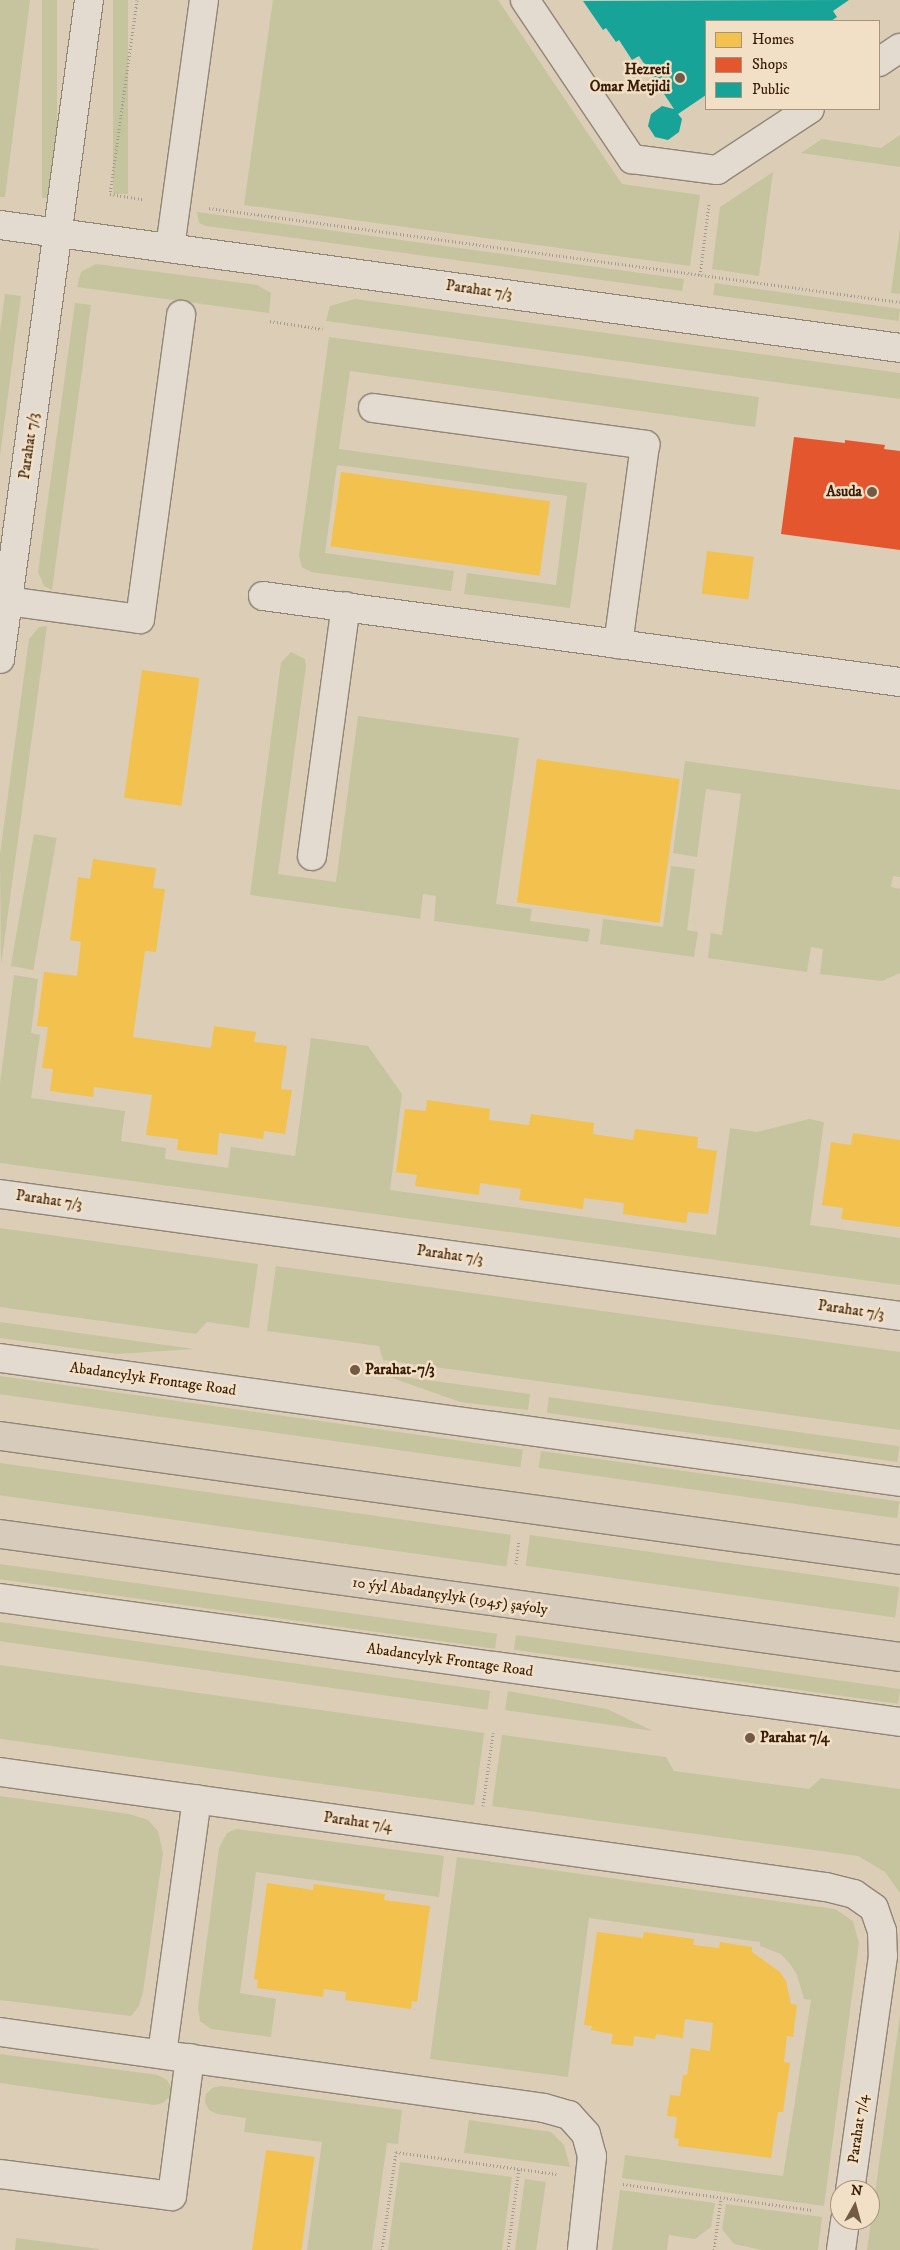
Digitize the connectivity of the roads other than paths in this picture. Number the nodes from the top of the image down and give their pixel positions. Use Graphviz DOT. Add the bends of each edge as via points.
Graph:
graph roads {
  1 [pos="89,0"];
  2 [pos="204,0"];
  3 [pos="525,0"];
  4 [pos="900,48"];
  5 [pos="880,61"];
  6 [pos="808,110"];
  7 [pos="0,225"];
  8 [pos="58,233"];
  9 [pos="170,248"];
  10 [pos="181,315"];
  11 [pos="900,348"];
  12 [pos="374,408"];
  13 [pos="263,596"];
  14 [pos="8,601"];
  15 [pos="346,606"];
  16 [pos="618,644"];
  17 [pos="0,659"];
  18 [pos="900,682"];
  19 [pos="312,856"];
  20 [pos="0,1194"];
  21 [pos="900,1316"];
  22 [pos="0,1358"];
  23 [pos="0,1436"];
  24 [pos="900,1482"];
  25 [pos="0,1534"];
  26 [pos="900,1560"];
  27 [pos="0,1598"];
  28 [pos="900,1657"];
  29 [pos="900,1722"];
  30 [pos="0,1772"];
  31 [pos="198,1799"];
  32 [pos="0,2032"];
  33 [pos="162,2054"];
  34 [pos="190,2058"];
  35 [pos="0,2174"];
  36 [pos="851,2180"];
  37 [pos="844,2230"];
  38 [pos="582,2250"];
  39 [pos="841,2250"];
  1 -- 8 [label="street, Parahat 7/3"];
  2 -- 9 [label="street"];
  3 -- 6 [label="street" via="632,159 714,170"];
  4 -- 5 [label="street"];
  7 -- 8 [label="street, Parahat 7/3"];
  8 -- 9 [label="street, Parahat 7/3"];
  8 -- 14 [label="street, Parahat 7/3"];
  9 -- 11 [label="street, Parahat 7/3"];
  10 -- 14 [label="street" via="140,619"];
  12 -- 16 [label="street" via="645,445"];
  13 -- 15 [label="street"];
  14 -- 17 [label="street, Parahat 7/3"];
  15 -- 16 [label="street"];
  15 -- 19 [label="street"];
  16 -- 18 [label="street"];
  20 -- 21 [label="street, Parahat 7/3"];
  22 -- 24 [label="street, Abadancylyk Frontage Road"];
  23 -- 26 [label="main road"];
  25 -- 28 [label="main road, 10 ýyl Abadançylyk (1945) şaýoly"];
  27 -- 29 [label="street, Abadancylyk Frontage Road"];
  30 -- 31 [label="street, Parahat 7/4"];
  31 -- 33 [label="street"];
  31 -- 36 [label="street, Parahat 7/4" via="826,1887 854,1894 874,1908 882,1931 883,1956"];
  32 -- 33 [label="street"];
  33 -- 34 [label="street"];
  34 -- 35 [label="street" via="172,2196"];
  34 -- 38 [label="street" via="544,2108 569,2115 586,2134 592,2156"];
  37 -- 39 [label="street"];
}
